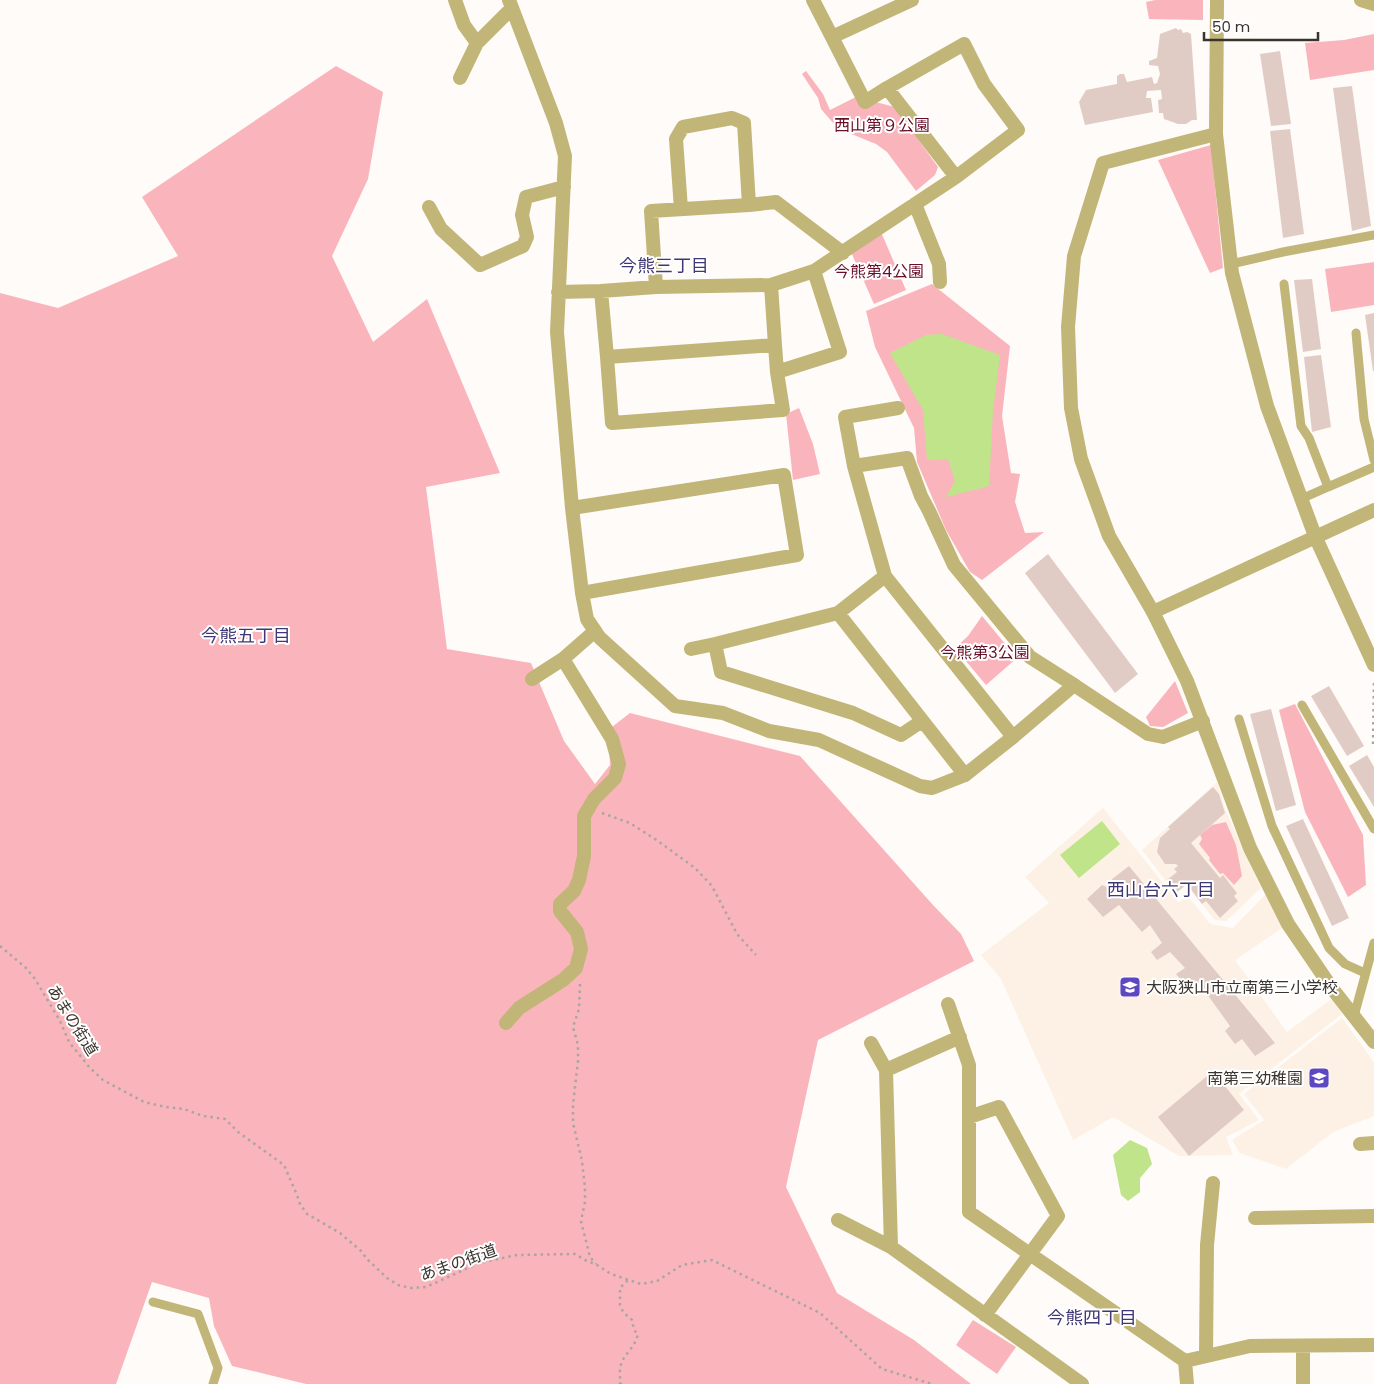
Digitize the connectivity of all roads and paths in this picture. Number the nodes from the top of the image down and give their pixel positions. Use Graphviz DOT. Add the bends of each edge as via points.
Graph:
graph roads {
  1 [pos="455,0"];
  2 [pos="813,0"];
  3 [pos="912,0"];
  4 [pos="1217,0"];
  5 [pos="1361,0"];
  6 [pos="510,4"];
  7 [pos="1374,4"];
  8 [pos="832,37"];
  9 [pos="477,43"];
  10 [pos="460,78"];
  11 [pos="887,88"];
  12 [pos="1216,134"];
  13 [pos="956,176"];
  14 [pos="564,187"];
  15 [pos="915,204"];
  16 [pos="749,205"];
  17 [pos="429,207"];
  18 [pos="681,209"];
  19 [pos="1374,235"];
  20 [pos="843,253"];
  21 [pos="1231,264"];
  22 [pos="814,271"];
  23 [pos="940,282"];
  24 [pos="1284,284"];
  25 [pos="771,285"];
  26 [pos="656,287"];
  27 [pos="601,291"];
  28 [pos="558,292"];
  29 [pos="1356,333"];
  30 [pos="775,345"];
  31 [pos="607,357"];
  32 [pos="777,372"];
  33 [pos="898,408"];
  34 [pos="1374,460"];
  35 [pos="854,466"];
  36 [pos="1374,467"];
  37 [pos="1328,487"];
  38 [pos="1301,498"];
  39 [pos="572,508"];
  40 [pos="1374,510"];
  41 [pos="1315,536"];
  42 [pos="885,576"];
  43 [pos="582,593"];
  44 [pos="1153,612"];
  45 [pos="838,613"];
  46 [pos="595,630"];
  47 [pos="715,644"];
  48 [pos="691,650"];
  49 [pos="563,659"];
  50 [pos="1374,665"];
  51 [pos="532,679"];
  52 [pos="1074,684"];
  53 [pos="1302,705"];
  54 [pos="1239,719"];
  55 [pos="922,721"];
  56 [pos="1203,721"];
  57 [pos="1013,737"];
  58 [pos="1373,744"];
  59 [pos="964,775"];
  60 [pos="590,805"];
  61 [pos="1374,829"];
  62 [pos="1374,943"];
  63 [pos="0,946"];
  64 [pos="756,955"];
  65 [pos="576,968"];
  66 [pos="1365,974"];
  67 [pos="948,1004"];
  68 [pos="1354,1016"];
  69 [pos="506,1023"];
  70 [pos="960,1037"];
  71 [pos="1374,1042"];
  72 [pos="871,1043"];
  73 [pos="886,1070"];
  74 [pos="969,1117"];
  75 [pos="1213,1183"];
  76 [pos="1374,1216"];
  77 [pos="1255,1218"];
  78 [pos="838,1220"];
  79 [pos="890,1247"];
  80 [pos="1030,1254"];
  81 [pos="597,1265"];
  82 [pos="628,1280"];
  83 [pos="153,1302"];
  84 [pos="985,1315"];
  85 [pos="1374,1345"];
  86 [pos="1303,1346"];
  87 [pos="1206,1356"];
  88 [pos="1185,1361"];
  89 [pos="213,1384"];
  90 [pos="619,1384"];
  91 [pos="932,1384"];
  92 [pos="1082,1384"];
  93 [pos="1186,1384"];
  94 [pos="1303,1384"];
  1 -- 9 [label="street" via="464,24"];
  2 -- 8 [label="street"];
  3 -- 8 [label="street"];
  4 -- 12 [label="street"];
  5 -- 7 [label="street"];
  6 -- 9 [label="street"];
  6 -- 14 [label="street" via="556,123 565,156"];
  8 -- 11 [label="street" via="865,102"];
  9 -- 10 [label="street"];
  11 -- 13 [label="street"];
  11 -- 13 [label="street" via="964,44 984,84 1018,130"];
  12 -- 21 [label="street"];
  12 -- 44 [label="street" via="1102,163 1074,256 1068,328 1069,371 1071,408 1081,459 1109,536"];
  13 -- 15 [label="street"];
  14 -- 17 [label="street" via="526,197 522,215 527,237 523,246 480,265 441,229"];
  14 -- 28 [label="street"];
  15 -- 20 [label="street"];
  15 -- 23 [label="street" via="939,264"];
  16 -- 18 [label="street"];
  16 -- 18 [label="street" via="744,123 732,118 683,127 676,140"];
  16 -- 20 [label="street" via="776,202"];
  18 -- 26 [label="street" via="651,212"];
  19 -- 21 [label="lane"];
  20 -- 22 [label="street"];
  21 -- 38 [label="street" via="1267,406"];
  22 -- 25 [label="street"];
  22 -- 32 [label="street" via="840,352"];
  24 -- 37 [label="lane" via="1301,426"];
  25 -- 26 [label="street"];
  25 -- 30 [label="street"];
  26 -- 27 [label="street"];
  27 -- 28 [label="street"];
  27 -- 31 [label="street"];
  28 -- 39 [label="street" via="557,332"];
  29 -- 34 [label="lane" via="1364,420"];
  30 -- 31 [label="street"];
  30 -- 32 [label="street"];
  31 -- 32 [label="street" via="612,423 783,410"];
  33 -- 35 [label="street" via="845,417"];
  35 -- 42 [label="street"];
  35 -- 52 [label="street" via="907,458 954,565 1030,657"];
  36 -- 37 [label="lane"];
  37 -- 38 [label="lane"];
  38 -- 41 [label="street"];
  39 -- 43 [label="street"];
  39 -- 43 [label="street" via="784,475 797,555"];
  40 -- 41 [label="street"];
  41 -- 44 [label="street"];
  41 -- 50 [label="street"];
  42 -- 45 [label="street"];
  42 -- 57 [label="street"];
  43 -- 46 [label="street" via="587,620"];
  44 -- 56 [label="street"];
  45 -- 47 [label="street"];
  45 -- 55 [label="street"];
  46 -- 49 [label="street"];
  46 -- 59 [label="street" via="675,706 723,712 769,732 819,740 920,786 932,788"];
  47 -- 48 [label="street"];
  47 -- 55 [label="street" via="721,672 853,713 901,736"];
  49 -- 51 [label="street"];
  49 -- 60 [label="street" via="612,740 619,764 615,778"];
  50 -- 58 [label="path"];
  52 -- 56 [label="street" via="1148,734 1163,737"];
  52 -- 57 [label="street"];
  53 -- 61 [label="lane"];
  54 -- 66 [label="lane" via="1272,826 1329,948 1345,964"];
  55 -- 59 [label="street"];
  56 -- 68 [label="street" via="1250,848 1288,924"];
  57 -- 59 [label="street"];
  60 -- 64 [label="path" via="606,815 630,823 695,868 712,886 737,934"];
  60 -- 65 [label="street" via="584,816 580,880 560,904 560,911 577,932 581,949"];
  62 -- 66 [label="lane"];
  63 -- 81 [label="path, あまの街道" via="36,979 69,1042 103,1080 144,1102 225,1119 284,1166 306,1214 340,1233 398,1285 426,1287 480,1263 517,1254 575,1254"];
  65 -- 69 [label="street" via="519,1008"];
  65 -- 81 [label="path" via="580,989 579,1009 573,1027 578,1061 573,1123 585,1188 581,1221 590,1257"];
  66 -- 68 [label="lane"];
  67 -- 70 [label="street"];
  68 -- 71 [label="street"];
  70 -- 73 [label="street"];
  70 -- 74 [label="street" via="969,1065"];
  72 -- 73 [label="street"];
  73 -- 79 [label="street"];
  74 -- 80 [label="street" via="969,1212"];
  74 -- 80 [label="street" via="999,1107 1058,1216"];
  75 -- 87 [label="street" via="1207,1245"];
  76 -- 77 [label="street"];
  78 -- 79 [label="street"];
  79 -- 84 [label="street"];
  80 -- 84 [label="street"];
  80 -- 88 [label="street"];
  81 -- 82 [label="path, あまの街道"];
  82 -- 90 [label="path" via="620,1288 620,1304 638,1334 623,1357"];
  82 -- 91 [label="path, あまの街道" via="641,1284 657,1281 682,1265 712,1260 820,1313 882,1369"];
  83 -- 89 [label="lane" via="198,1314 218,1368"];
  84 -- 92 [label="street"];
  85 -- 86 [label="street"];
  86 -- 87 [label="street" via="1250,1346"];
  86 -- 94 [label="street"];
  87 -- 88 [label="street"];
  88 -- 93 [label="street"];
}
